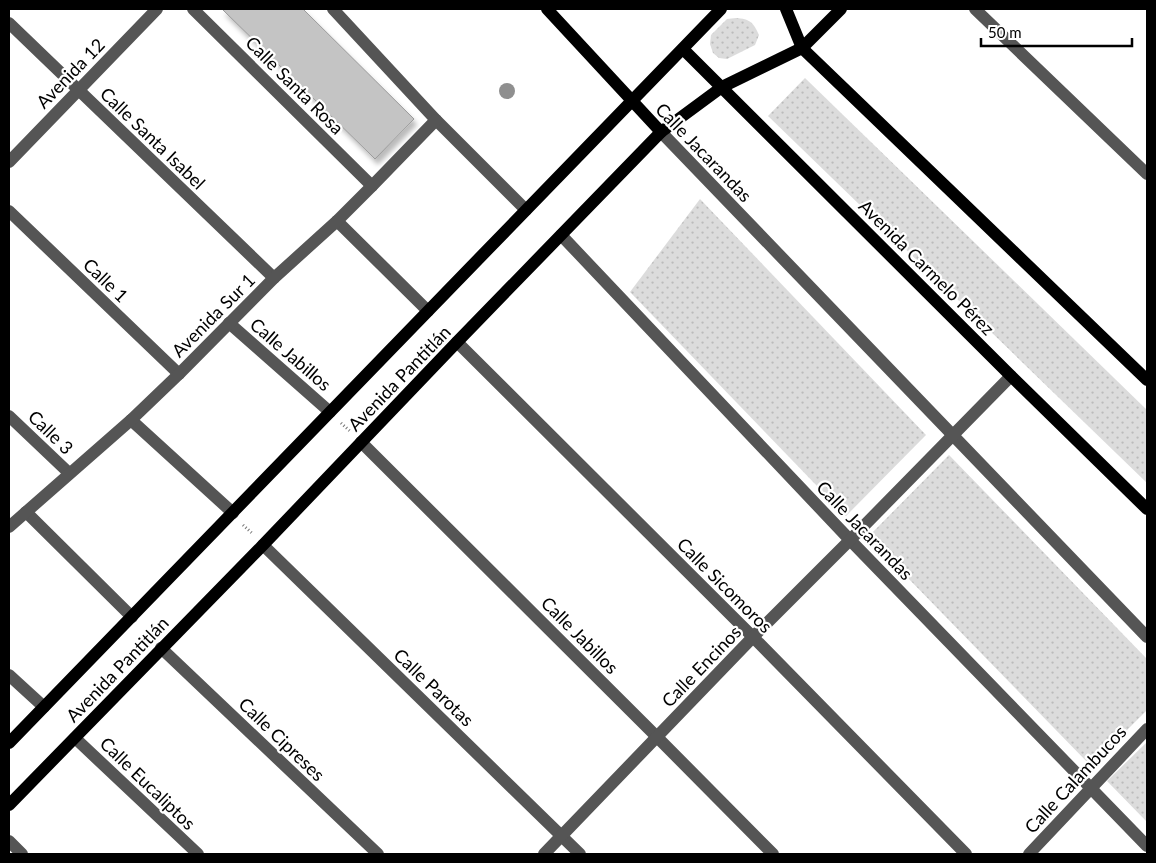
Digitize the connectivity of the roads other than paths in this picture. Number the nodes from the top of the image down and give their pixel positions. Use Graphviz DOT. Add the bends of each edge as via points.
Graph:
graph roads {
  1 [pos="157,9"];
  2 [pos="193,9"];
  3 [pos="333,9"];
  4 [pos="547,9"];
  5 [pos="721,9"];
  6 [pos="786,9"];
  7 [pos="841,9"];
  8 [pos="975,9"];
  9 [pos="9,23"];
  10 [pos="802,48"];
  11 [pos="683,49"];
  12 [pos="722,88"];
  13 [pos="78,90"];
  14 [pos="632,101"];
  15 [pos="436,120"];
  16 [pos="661,132"];
  17 [pos="9,162"];
  18 [pos="1147,174"];
  19 [pos="372,186"];
  20 [pos="526,210"];
  21 [pos="9,211"];
  22 [pos="336,221"];
  23 [pos="561,235"];
  24 [pos="274,278"];
  25 [pos="428,311"];
  26 [pos="229,323"];
  27 [pos="457,342"];
  28 [pos="179,374"];
  29 [pos="1011,376"];
  30 [pos="1147,380"];
  31 [pos="330,412"];
  32 [pos="9,416"];
  33 [pos="131,420"];
  34 [pos="953,434"];
  35 [pos="361,442"];
  36 [pos="69,473"];
  37 [pos="1147,509"];
  38 [pos="26,512"];
  39 [pos="232,513"];
  40 [pos="9,527"];
  41 [pos="850,540"];
  42 [pos="263,545"];
  43 [pos="132,617"];
  44 [pos="753,637"];
  45 [pos="1147,637"];
  46 [pos="161,648"];
  47 [pos="9,675"];
  48 [pos="44,707"];
  49 [pos="1147,729"];
  50 [pos="657,737"];
  51 [pos="75,738"];
  52 [pos="9,743"];
  53 [pos="1091,787"];
  54 [pos="9,805"];
  55 [pos="561,835"];
  56 [pos="9,841"];
  57 [pos="1147,846"];
  58 [pos="22,854"];
  59 [pos="198,854"];
  60 [pos="378,854"];
  61 [pos="544,854"];
  62 [pos="580,854"];
  63 [pos="773,854"];
  64 [pos="966,854"];
  65 [pos="1029,854"];
  1 -- 13 [label="street, Avenida 12"];
  2 -- 19 [label="street, Calle Santa Rosa"];
  3 -- 15 [label="street"];
  4 -- 14 [label="main road, Calle Jacarandas"];
  5 -- 11 [label="main road, Avenida Pantitlán"];
  6 -- 10 [label="main road"];
  7 -- 10 [label="main road, Avenida Pantitlán"];
  8 -- 18 [label="street"];
  9 -- 13 [label="street, Calle Santa Isabel"];
  10 -- 12 [label="main road, Avenida Pantitlán"];
  10 -- 30 [label="main road"];
  11 -- 12 [label="main road, Avenida Carmelo Pérez"];
  11 -- 14 [label="main road, Avenida Pantitlán"];
  12 -- 16 [label="main road, Avenida Pantitlán"];
  12 -- 29 [label="main road, Avenida Carmelo Pérez"];
  13 -- 17 [label="street, Avenida 12"];
  13 -- 24 [label="street, Calle Santa Isabel"];
  14 -- 16 [label="main road, Calle Jacarandas"];
  14 -- 20 [label="main road, Avenida Pantitlán"];
  15 -- 19 [label="street, Avenida Sur 1"];
  15 -- 20 [label="street"];
  16 -- 23 [label="main road, Avenida Pantitlán"];
  16 -- 34 [label="street, Calle Jacarandas"];
  19 -- 22 [label="street, Avenida Sur 1"];
  20 -- 25 [label="main road, Avenida Pantitlán"];
  21 -- 28 [label="street, Calle 1"];
  22 -- 24 [label="street, Avenida Sur 1"];
  22 -- 25 [label="street"];
  23 -- 27 [label="main road, Avenida Pantitlán"];
  23 -- 41 [label="street, Calle Jacarandas"];
  24 -- 26 [label="street, Avenida Sur 1"];
  25 -- 31 [label="main road, Avenida Pantitlán"];
  26 -- 28 [label="street, Avenida Sur 1"];
  26 -- 31 [label="street, Calle Jabillos"];
  27 -- 35 [label="main road, Avenida Pantitlán"];
  27 -- 44 [label="street, Calle Sicomoros"];
  28 -- 33 [label="street, Avenida Sur 1"];
  29 -- 34 [label="street, Calle Encinos"];
  29 -- 37 [label="main road, Avenida Carmelo Pérez"];
  31 -- 39 [label="main road, Avenida Pantitlán"];
  32 -- 36 [label="street, Calle 3"];
  33 -- 36 [label="street, Avenida Sur 1"];
  33 -- 39 [label="street"];
  34 -- 41 [label="street, Calle Encinos"];
  34 -- 45 [label="street, Calle Jacarandas"];
  35 -- 42 [label="main road, Avenida Pantitlán"];
  35 -- 50 [label="street, Calle Jabillos"];
  36 -- 38 [label="street, Avenida Sur 1"];
  38 -- 40 [label="street, Avenida Sur 1"];
  38 -- 43 [label="street"];
  39 -- 43 [label="main road, Avenida Pantitlán"];
  41 -- 44 [label="street, Calle Encinos"];
  41 -- 53 [label="street, Calle Jacarandas"];
  42 -- 46 [label="main road, Avenida Pantitlán"];
  42 -- 55 [label="street, Calle Parotas"];
  43 -- 48 [label="main road, Avenida Pantitlán"];
  44 -- 50 [label="street, Calle Encinos"];
  44 -- 64 [label="street, Calle Sicomoros"];
  46 -- 51 [label="main road, Avenida Pantitlán"];
  46 -- 60 [label="street, Calle Cipreses"];
  47 -- 48 [label="street"];
  48 -- 52 [label="main road, Avenida Pantitlán"];
  49 -- 53 [label="street, Calle Calambucos"];
  50 -- 55 [label="street, Calle Encinos"];
  50 -- 63 [label="street, Calle Jabillos"];
  51 -- 54 [label="main road, Avenida Pantitlán"];
  51 -- 59 [label="street, Calle Eucaliptos"];
  53 -- 57 [label="street, Calle Jacarandas"];
  53 -- 65 [label="street, Calle Calambucos"];
  55 -- 61 [label="street, Calle Encinos"];
  55 -- 62 [label="street, Calle Parotas"];
  56 -- 58 [label="street"];
}
